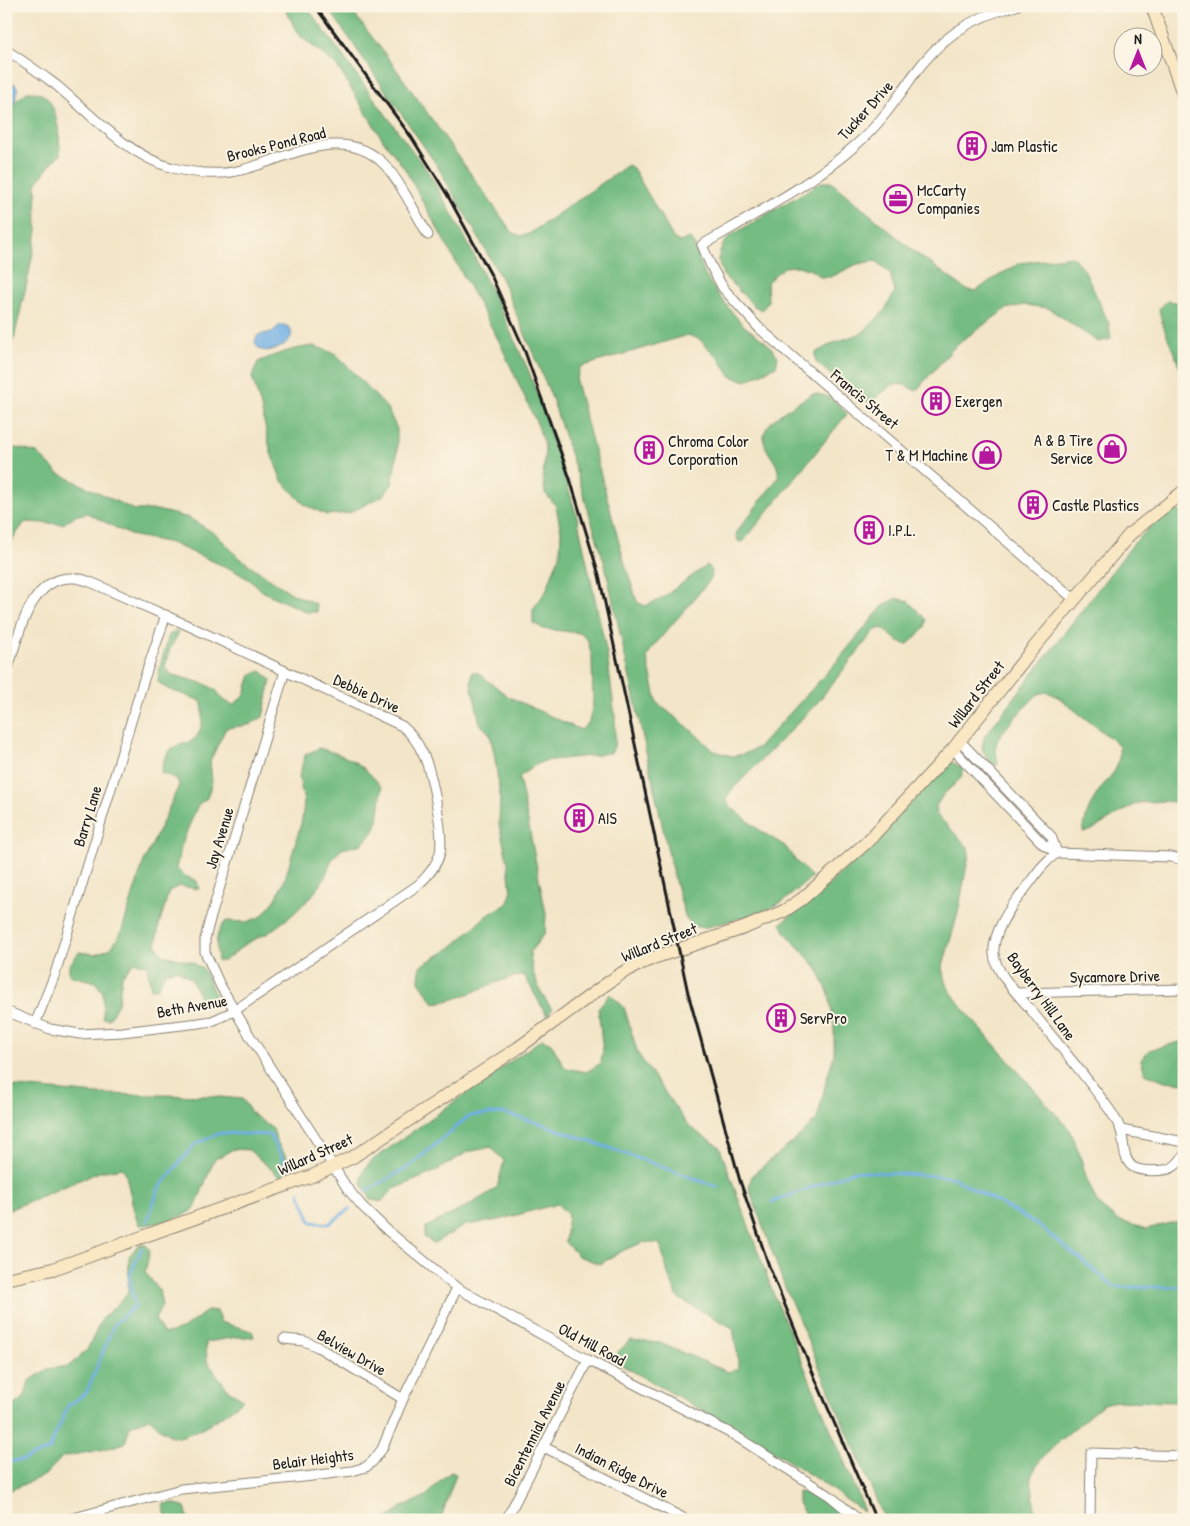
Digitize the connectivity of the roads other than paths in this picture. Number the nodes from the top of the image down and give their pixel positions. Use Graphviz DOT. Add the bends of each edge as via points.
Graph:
graph roads {
  1 [pos="1016,6"];
  2 [pos="1152,6"];
  3 [pos="6,50"];
  4 [pos="1184,97"];
  5 [pos="428,235"];
  6 [pos="702,245"];
  7 [pos="1184,491"];
  8 [pos="1074,599"];
  9 [pos="166,616"];
  10 [pos="285,671"];
  11 [pos="6,676"];
  12 [pos="956,745"];
  13 [pos="1057,853"];
  14 [pos="1184,860"];
  15 [pos="1184,990"];
  16 [pos="1017,993"];
  17 [pos="6,1011"];
  18 [pos="234,1011"];
  19 [pos="34,1024"];
  20 [pos="1121,1130"];
  21 [pos="1184,1142"];
  22 [pos="1184,1155"];
  23 [pos="334,1166"];
  24 [pos="6,1279"];
  25 [pos="457,1288"];
  26 [pos="284,1339"];
  27 [pos="588,1360"];
  28 [pos="403,1399"];
  29 [pos="544,1446"];
  30 [pos="1184,1456"];
  31 [pos="66,1520"];
  32 [pos="506,1520"];
  33 [pos="687,1520"];
  34 [pos="860,1520"];
  35 [pos="1090,1520"];
  1 -- 6 [label="street, Tucker Drive" via="990,13 959,29 928,57 858,143 806,183"];
  2 -- 4 [label="street"];
  3 -- 5 [label="street, Brooks Pond Road" via="54,84 135,150 155,162 174,168 192,172 239,171 327,145 348,144 360,148 385,165"];
  6 -- 8 [label="street, Francis Street" via="723,288 759,328"];
  7 -- 8 [label="street, Willard Street" via="1130,534"];
  8 -- 12 [label="street, Willard Street"];
  9 -- 10 [label="street, Debbie Drive"];
  9 -- 11 [label="street, Debbie Drive" via="95,584 73,578 60,579 40,591 29,608"];
  9 -- 19 [label="street, Barry Lane" via="55,974"];
  10 -- 18 [label="street, Jay Avenue" via="205,939 211,966"];
  10 -- 18 [label="street, Debbie Drive" via="409,732 427,765 440,823 441,847 433,870 415,888"];
  12 -- 13 [label="street" via="1043,844"];
  12 -- 23 [label="street, Willard Street" via="867,842 802,899 784,911 744,928 650,959 622,974 424,1111"];
  13 -- 14 [label="street"];
  13 -- 16 [label="street, Bayberry Hill Lane" via="1012,904 995,942 996,962"];
  15 -- 16 [label="street, Sycamore Drive"];
  16 -- 20 [label="street, Bayberry Hill Lane" via="1104,1102"];
  17 -- 19 [label="street, Beth Avenue"];
  18 -- 19 [label="street, Beth Avenue" via="212,1021 116,1032 66,1033"];
  18 -- 23 [label="street, Beth Avenue"];
  20 -- 21 [label="street"];
  20 -- 22 [label="street, Bayberry Hill Lane" via="1125,1153 1134,1168 1168,1169"];
  23 -- 24 [label="street, Willard Street" via="54,1269"];
  23 -- 25 [label="street, Old Mill Road" via="362,1206 409,1250"];
  25 -- 27 [label="street, Old Mill Road"];
  25 -- 28 [label="street, Belair Heights"];
  26 -- 28 [label="street, Belview Drive" via="304,1341 318,1347"];
  27 -- 29 [label="street, Bicentennial Avenue"];
  27 -- 34 [label="street, Old Mill Road" via="734,1435 830,1496"];
  28 -- 31 [label="street, Belair Heights" via="377,1456 370,1465 360,1469 181,1489"];
  29 -- 32 [label="street, Bicentennial Avenue"];
  29 -- 33 [label="street, Indian Ridge Drive"];
  30 -- 35 [label="street" via="1091,1453"];
}
